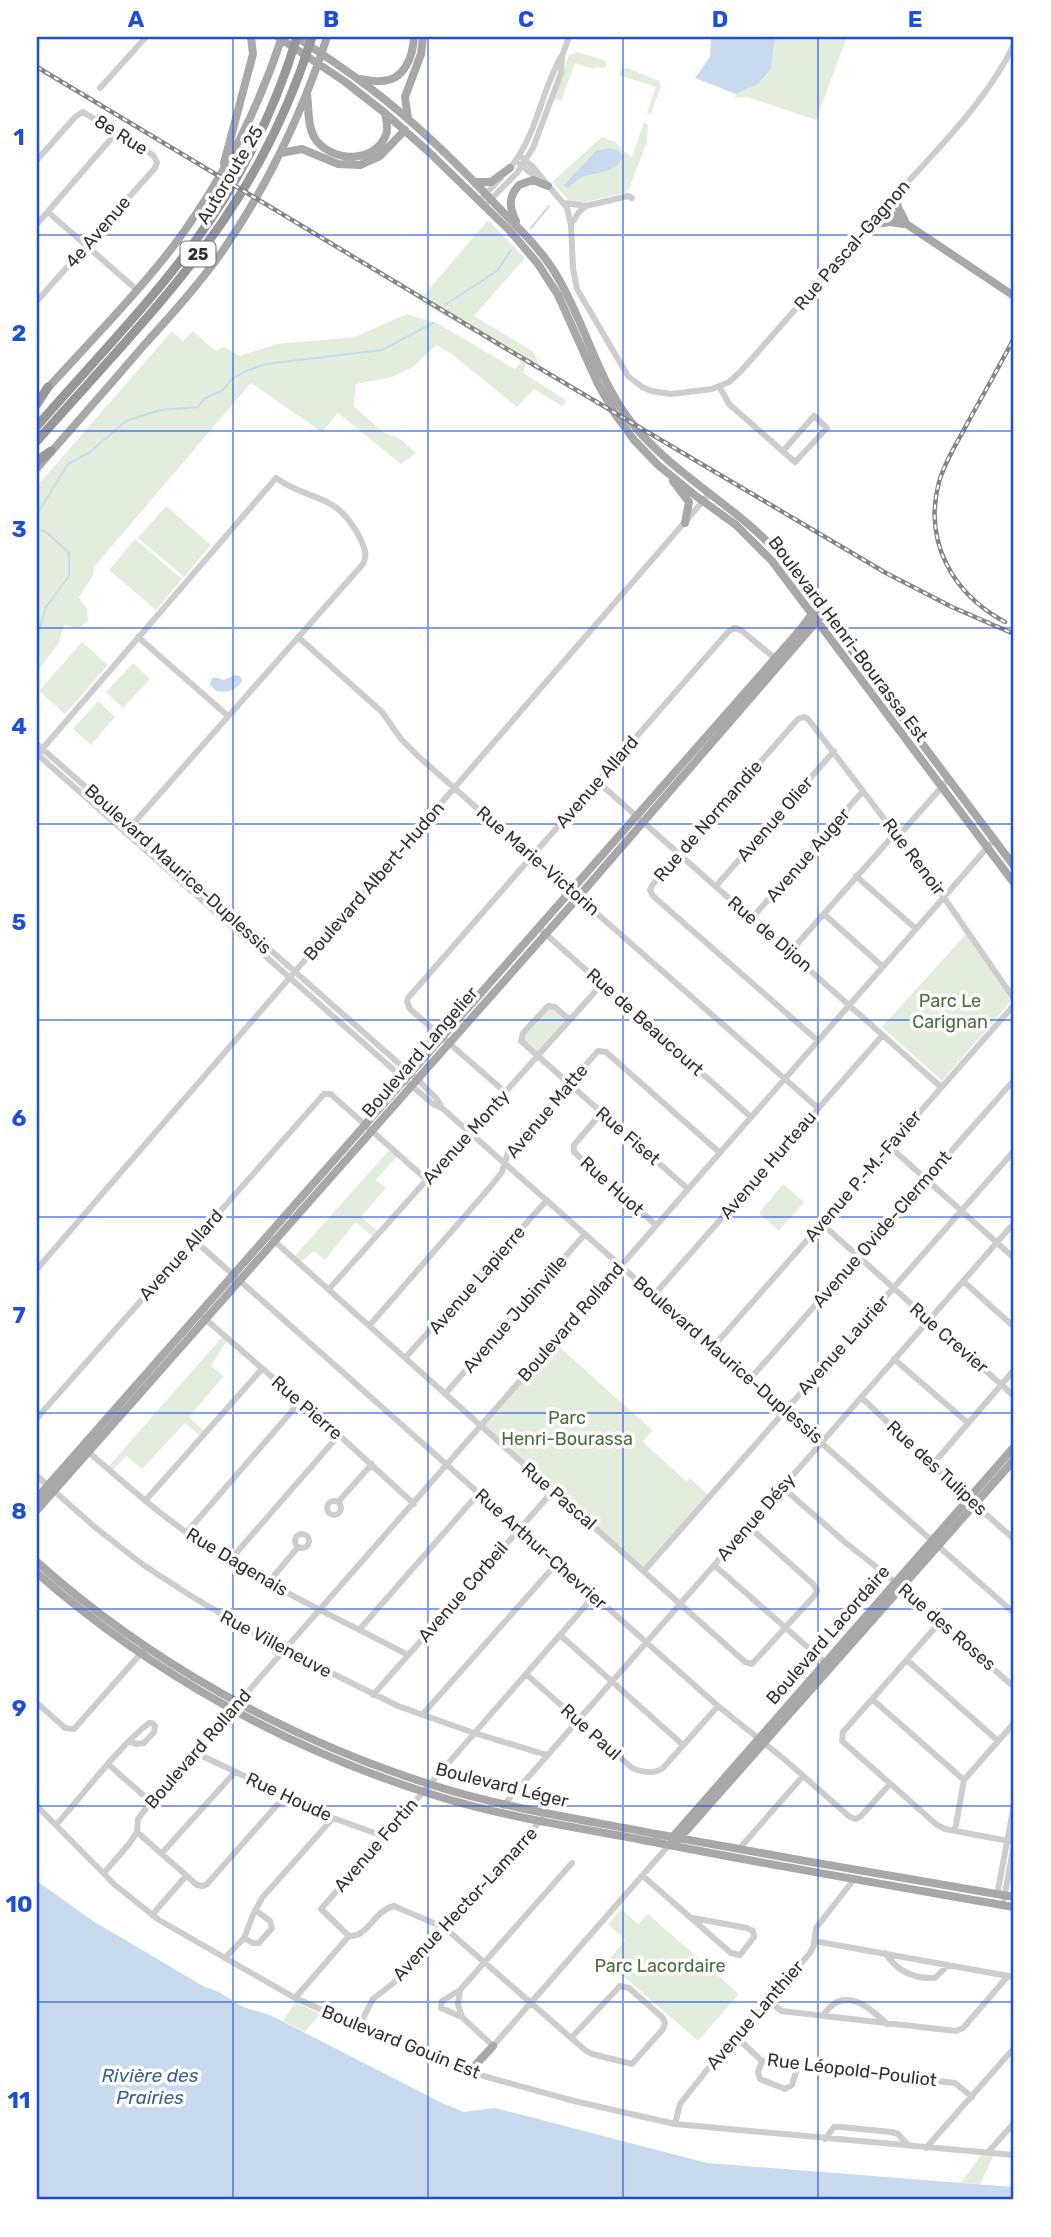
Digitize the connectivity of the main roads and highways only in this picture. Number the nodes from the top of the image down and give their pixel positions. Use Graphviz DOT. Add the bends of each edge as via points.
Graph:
graph roads {
  1 [pos="251,37"];
  2 [pos="280,37"];
  3 [pos="297,37"];
  4 [pos="312,37"];
  5 [pos="327,37"];
  6 [pos="414,37"];
  7 [pos="423,37"];
  8 [pos="358,79"];
  9 [pos="307,94"];
  10 [pos="385,113"];
  11 [pos="408,119"];
  12 [pos="405,130"];
  13 [pos="281,153"];
  14 [pos="519,162"];
  15 [pos="222,173"];
  16 [pos="474,182"];
  17 [pos="548,186"];
  18 [pos="896,194"];
  19 [pos="884,209"];
  20 [pos="869,225"];
  21 [pos="519,226"];
  22 [pos="909,226"];
  23 [pos="1014,296"];
  24 [pos="48,387"];
  25 [pos="37,402"];
  26 [pos="37,426"];
  27 [pos="37,441"];
  28 [pos="51,451"];
  29 [pos="37,461"];
  30 [pos="37,468"];
  31 [pos="670,475"];
  32 [pos="685,523"];
  33 [pos="817,604"];
  34 [pos="824,613"];
  35 [pos="815,618"];
  36 [pos="990,843"];
  37 [pos="1014,866"];
  38 [pos="1014,883"];
  39 [pos="1014,1447"];
  40 [pos="1014,1460"];
  41 [pos="51,1488"];
  42 [pos="37,1498"];
  43 [pos="972,1502"];
  44 [pos="37,1510"];
  45 [pos="37,1562"];
  46 [pos="37,1573"];
  47 [pos="54,1583"];
  48 [pos="427,1788"];
  49 [pos="673,1840"];
  50 [pos="855,1875"];
  51 [pos="1014,1897"];
  52 [pos="1000,1899"];
  53 [pos="1014,1907"];
  54 [pos="493,2046"];
  55 [pos="470,2071"];
  1 -- 15 [label="main road" via="253,54"];
  2 -- 10 [label="main road, Boulevard Henri-Bourassa Est"];
  2 -- 15 [label="main road" via="257,102"];
  3 -- 8 [label="main road, Boulevard Henri-Bourassa Est"];
  3 -- 26 [label="highway, Autoroute 25 / 25" via="262,129 218,209 168,276"];
  4 -- 27 [label="highway, Autoroute 25 / 25" via="279,123 225,219"];
  5 -- 9 [label="main road"];
  6 -- 8 [label="main road" via="411,57 398,76 380,82"];
  7 -- 11 [label="main road" via="405,97"];
  8 -- 11 [label="main road, Boulevard Henri-Bourassa Est"];
  9 -- 10 [label="main road" via="313,135 325,149 340,156 363,155 377,146 386,134"];
  9 -- 13 [label="main road"];
  10 -- 12 [label="main road, Boulevard Henri-Bourassa Est"];
  11 -- 16 [label="main road, Boulevard Henri-Bourassa Est"];
  12 -- 13 [label="main road" via="377,159 360,165 338,164 302,149"];
  12 -- 31 [label="main road, Boulevard Henri-Bourassa Est" via="543,271 615,414"];
  13 -- 28 [label="main road" via="208,270"];
  14 -- 16 [label="main road" via="491,182"];
  15 -- 24 [label="main road" via="137,290"];
  16 -- 21 [label="main road, Boulevard Henri-Bourassa Est"];
  17 -- 21 [label="main road" via="525,181 514,191 510,205"];
  18 -- 22 [label="main road"];
  19 -- 22 [label="main road"];
  20 -- 22 [label="main road" via="890,222"];
  21 -- 33 [label="main road, Boulevard Henri-Bourassa Est" via="567,292 611,390 630,420 662,455 769,542"];
  22 -- 23 [label="main road"];
  24 -- 25 [label="highway"];
  28 -- 29 [label="highway"];
  28 -- 30 [label="main road"];
  31 -- 32 [label="main road" via="689,502"];
  31 -- 35 [label="main road, Boulevard Henri-Bourassa Est" via="762,550"];
  33 -- 34 [label="main road, Boulevard Henri-Bourassa Est"];
  33 -- 35 [label="main road, Boulevard Langelier"];
  34 -- 35 [label="main road, Boulevard Langelier"];
  34 -- 36 [label="main road, Boulevard Henri-Bourassa Est"];
  35 -- 36 [label="main road, Boulevard Henri-Bourassa Est" via="942,788"];
  35 -- 41 [label="main road, Boulevard Langelier"];
  36 -- 37 [label="main road, Boulevard Henri-Bourassa Est"];
  36 -- 38 [label="main road, Boulevard Henri-Bourassa Est"];
  39 -- 43 [label="main road, Boulevard Lacordaire"];
  40 -- 43 [label="main road, Boulevard Lacordaire"];
  41 -- 42 [label="main road, Boulevard Langelier"];
  41 -- 44 [label="main road, Boulevard Langelier"];
  43 -- 49 [label="main road, Boulevard Lacordaire"];
  45 -- 47 [label="main road, Boulevard Léger"];
  46 -- 47 [label="main road, Boulevard Léger"];
  47 -- 48 [label="main road, Boulevard Léger" via="144,1650 286,1736"];
  48 -- 49 [label="main road, Boulevard Léger"];
  48 -- 49 [label="main road, Boulevard Léger" via="541,1821"];
  49 -- 50 [label="main road, Boulevard Léger"];
  49 -- 50 [label="main road, Boulevard Léger" via="739,1849"];
  50 -- 52 [label="main road, Boulevard Léger"];
  51 -- 52 [label="main road, Boulevard Léger"];
  52 -- 53 [label="main road, Boulevard Léger"];
  54 -- 55 [label="main road, Boulevard Lacordaire"];
}
